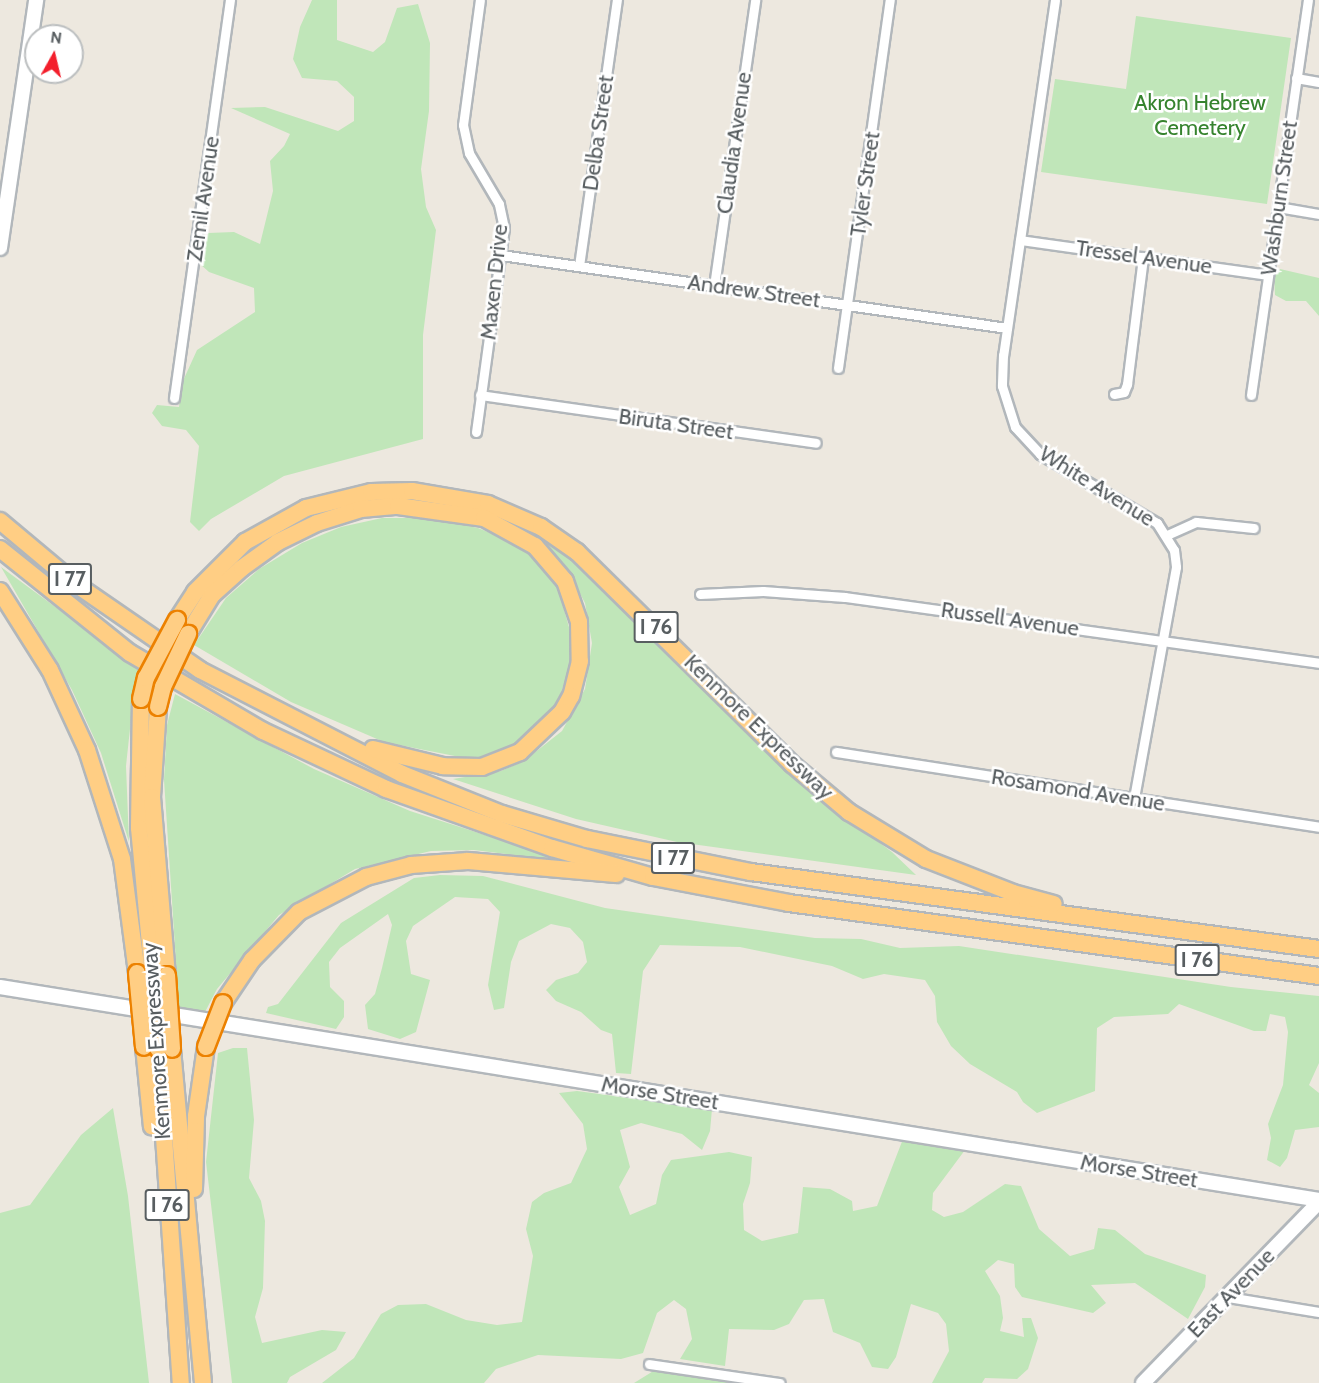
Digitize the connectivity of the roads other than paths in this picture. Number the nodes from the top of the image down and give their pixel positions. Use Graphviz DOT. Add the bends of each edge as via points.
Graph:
graph roads {
  1 [pos="36,0"];
  2 [pos="230,0"];
  3 [pos="480,0"];
  4 [pos="617,0"];
  5 [pos="755,0"];
  6 [pos="890,0"];
  7 [pos="1054,0"];
  8 [pos="1308,0"];
  9 [pos="1296,78"];
  10 [pos="1319,82"];
  11 [pos="1278,207"];
  12 [pos="1319,214"];
  13 [pos="1020,240"];
  14 [pos="0,248"];
  15 [pos="501,255"];
  16 [pos="1143,257"];
  17 [pos="579,266"];
  18 [pos="1268,275"];
  19 [pos="714,286"];
  20 [pos="847,304"];
  21 [pos="1006,328"];
  22 [pos="838,368"];
  23 [pos="480,394"];
  24 [pos="1114,394"];
  25 [pos="1251,395"];
  26 [pos="174,398"];
  27 [pos="476,432"];
  28 [pos="816,443"];
  29 [pos="0,521"];
  30 [pos="1254,528"];
  31 [pos="1167,535"];
  32 [pos="0,549"];
  33 [pos="0,591"];
  34 [pos="700,594"];
  35 [pos="1162,641"];
  36 [pos="1319,663"];
  37 [pos="246,693"];
  38 [pos="836,752"];
  39 [pos="1134,798"];
  40 [pos="1319,826"];
  41 [pos="653,877"];
  42 [pos="1128,922"];
  43 [pos="1319,949"];
  44 [pos="153,974"];
  45 [pos="1319,976"];
  46 [pos="0,987"];
  47 [pos="158,1048"];
  48 [pos="1319,1201"];
  49 [pos="193,1270"];
  50 [pos="1227,1297"];
  51 [pos="1319,1312"];
  52 [pos="649,1364"];
  53 [pos="181,1383"];
  54 [pos="203,1383"];
  55 [pos="780,1383"];
  56 [pos="1143,1383"];
  1 -- 14 [label="street"];
  2 -- 26 [label="street, Zemil Avenue"];
  3 -- 15 [label="street, Maxen Drive" via="463,125 468,153 502,215"];
  4 -- 17 [label="street, Delba Street"];
  5 -- 19 [label="street, Claudia Avenue"];
  6 -- 20 [label="street, Tyler Street"];
  7 -- 13 [label="street, White Avenue"];
  8 -- 9 [label="street, Washburn Street"];
  9 -- 10 [label="street"];
  9 -- 11 [label="street, Washburn Street"];
  11 -- 12 [label="street"];
  11 -- 18 [label="street, Washburn Street"];
  13 -- 16 [label="street, Tressel Avenue"];
  13 -- 21 [label="street, White Avenue"];
  15 -- 17 [label="street, Andrew Street"];
  15 -- 23 [label="street, Maxen Drive"];
  16 -- 18 [label="street, Tressel Avenue"];
  16 -- 24 [label="street" via="1127,384 1124,392"];
  17 -- 19 [label="street, Andrew Street"];
  18 -- 25 [label="street, Washburn Street"];
  19 -- 20 [label="street, Andrew Street"];
  20 -- 21 [label="street, Andrew Street"];
  20 -- 22 [label="street, Tyler Street"];
  21 -- 31 [label="street, White Avenue" via="1002,386 1015,427 1040,454 1157,523"];
  23 -- 27 [label="street, Maxen Drive"];
  23 -- 28 [label="street, Biruta Street"];
  29 -- 37 [label="highway, I 77" via="74,583 144,632 200,670"];
  30 -- 31 [label="street" via="1196,522"];
  31 -- 35 [label="street, White Avenue" via="1176,567"];
  32 -- 41 [label="highway, I 77" via="130,653 263,731 337,767 441,809 552,848"];
  33 -- 44 [label="highway" via="50,670 94,770"];
  34 -- 35 [label="street, Russell Avenue" via="763,591 845,597"];
  35 -- 36 [label="street, Russell Avenue"];
  35 -- 39 [label="street, White Avenue"];
  37 -- 42 [label="highway, I 77" via="402,774 502,814 587,839 751,872"];
  37 -- 44 [label="highway, bridge" via="386,755 443,766 482,767 504,761 537,739 571,696 580,661 574,601 554,566 515,533 484,518 398,506 361,509 317,523 278,542 212,595 188,634 158,707 152,797"];
  38 -- 39 [label="street, Rosamond Avenue"];
  39 -- 40 [label="street, Rosamond Avenue"];
  41 -- 45 [label="highway, I 76" via="789,903"];
  41 -- 49 [label="highway, I 76, bridge" via="468,861 430,862 379,872 333,891 299,912 252,960 223,1003 206,1047 196,1116"];
  42 -- 43 [label="highway, I 76"];
  42 -- 44 [label="highway, Kenmore Expressway / I 76, bridge" via="1013,893 926,859 878,831 792,764 577,552 541,527 488,504 412,491 371,492 306,508 246,542 195,592 146,678 141,699 139,828"];
  44 -- 47 [label="highway, bridge"];
  44 -- 47 [label="highway, bridge"];
  46 -- 48 [label="street, Morse Street"];
  47 -- 49 [label="highway"];
  47 -- 53 [label="highway"];
  48 -- 50 [label="street, East Avenue"];
  49 -- 54 [label="highway, I 76"];
  50 -- 51 [label="street"];
  50 -- 56 [label="street, East Avenue"];
  52 -- 55 [label="street"];
}
